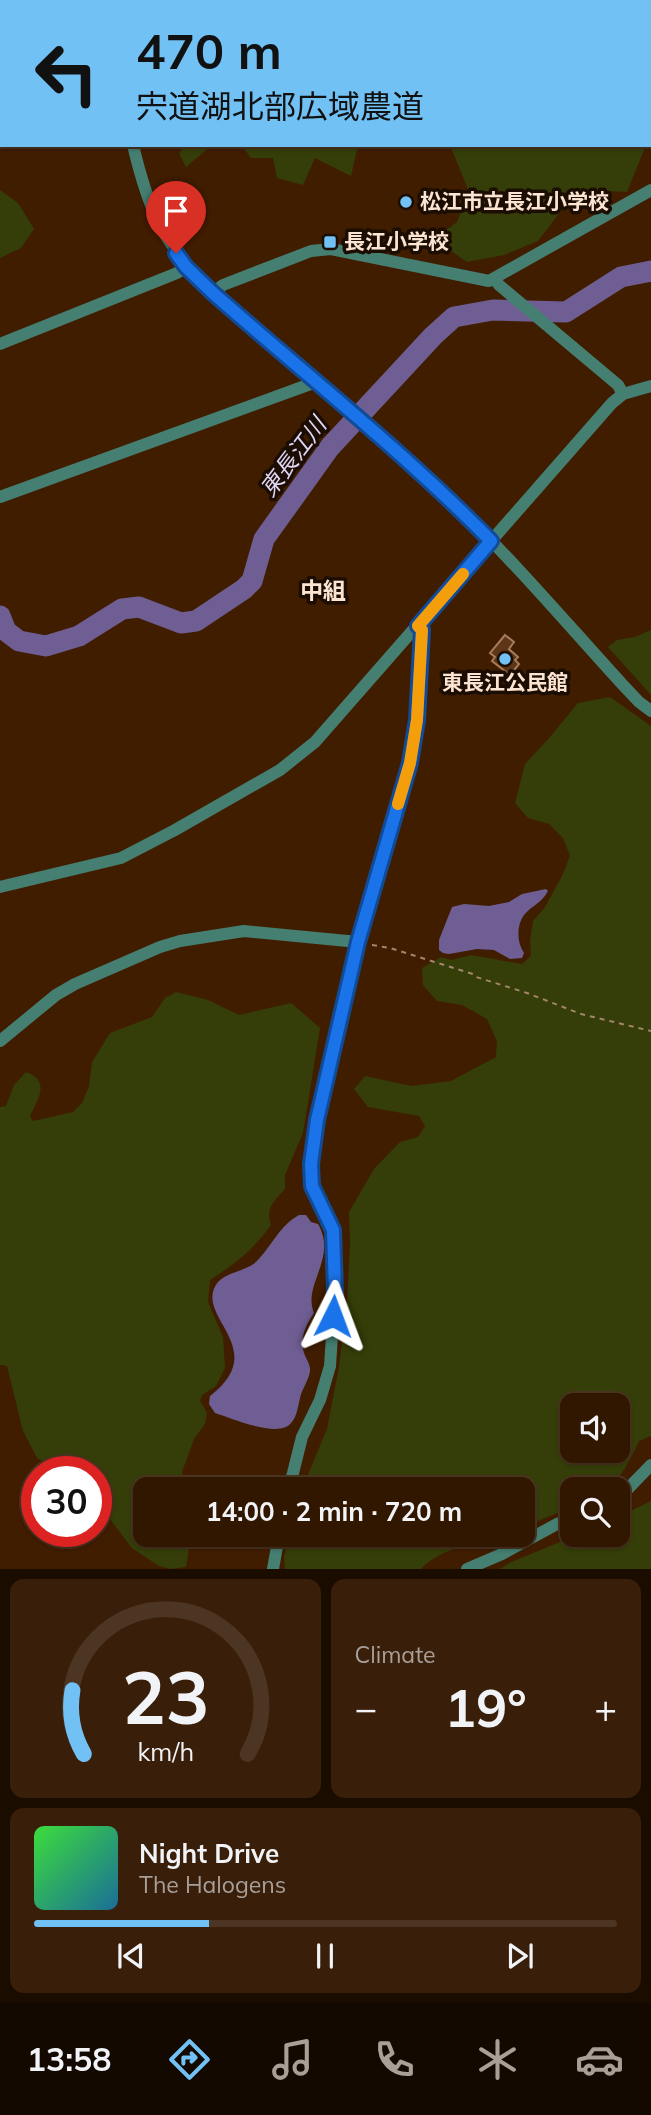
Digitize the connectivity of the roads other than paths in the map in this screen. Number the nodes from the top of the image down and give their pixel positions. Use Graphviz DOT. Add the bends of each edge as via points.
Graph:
graph roads {
  1 [pos="134,147"];
  2 [pos="651,190"];
  3 [pos="186,267"];
  4 [pos="495,279"];
  5 [pos="213,293"];
  6 [pos="0,344"];
  7 [pos="316,382"];
  8 [pos="651,386"];
  9 [pos="624,394"];
  10 [pos="0,497"];
  11 [pos="491,541"];
  12 [pos="418,626"];
  13 [pos="651,711"];
  14 [pos="0,887"];
  15 [pos="358,942"];
  16 [pos="0,1041"];
  17 [pos="651,1465"];
  18 [pos="292,1477"];
  19 [pos="630,1487"];
  20 [pos="560,1523"];
  21 [pos="277,1547"];
  22 [pos="273,1569"];
  23 [pos="467,1569"];
  1 -- 3 [label="street" via="148,202"];
  2 -- 4 [label="street"];
  3 -- 5 [label="street"];
  3 -- 6 [label="street"];
  4 -- 5 [label="street" via="482,281 331,249 311,251"];
  4 -- 9 [label="street"];
  5 -- 7 [label="street"];
  7 -- 10 [label="street"];
  7 -- 11 [label="street"];
  8 -- 9 [label="street"];
  9 -- 11 [label="street"];
  11 -- 12 [label="street"];
  11 -- 13 [label="street"];
  12 -- 14 [label="street" via="315,742 281,770 121,858"];
  12 -- 15 [label="street" via="422,630 418,707 410,763"];
  15 -- 16 [label="street" via="244,931 180,941 75,984"];
  15 -- 18 [label="street" via="311,1164 312,1186 333,1230 330,1366"];
  17 -- 19 [label="street"];
  20 -- 23 [label="street"];
  21 -- 22 [label="street"];
}
